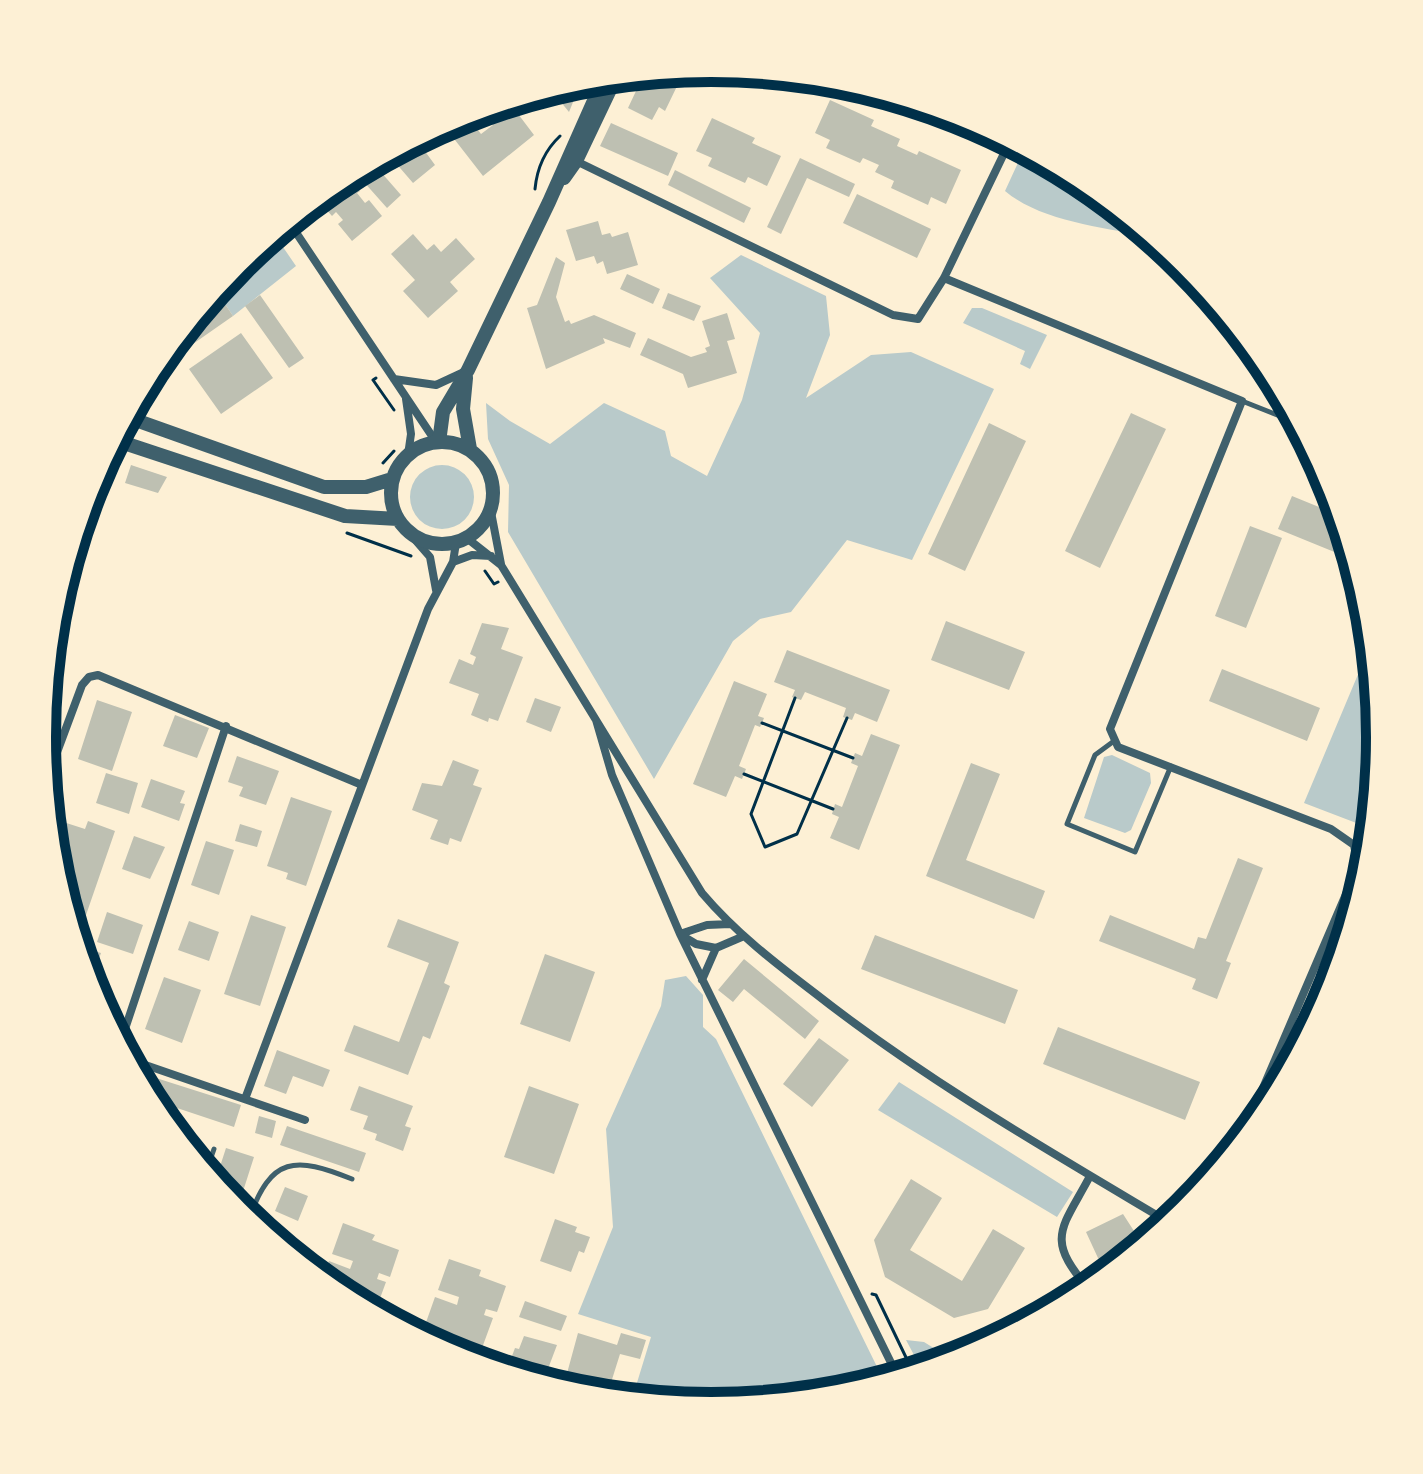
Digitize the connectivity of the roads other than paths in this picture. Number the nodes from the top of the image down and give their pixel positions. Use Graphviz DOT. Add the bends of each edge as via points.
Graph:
graph roads {
  1 [pos="610,90"];
  2 [pos="597,92"];
  3 [pos="1005,151"];
  4 [pos="576,161"];
  5 [pos="555,191"];
  6 [pos="295,231"];
  7 [pos="944,278"];
  8 [pos="468,370"];
  9 [pos="393,379"];
  10 [pos="406,398"];
  11 [pos="1242,401"];
  12 [pos="1283,417"];
  13 [pos="138,421"];
  14 [pos="437,442"];
  15 [pos="126,444"];
  16 [pos="470,449"];
  17 [pos="408,455"];
  18 [pos="392,479"];
  19 [pos="491,512"];
  20 [pos="398,519"];
  21 [pos="410,534"];
  22 [pos="462,541"];
  23 [pos="492,556"];
  24 [pos="453,562"];
  25 [pos="501,565"];
  26 [pos="436,591"];
  27 [pos="593,709"];
  28 [pos="226,726"];
  29 [pos="1115,740"];
  30 [pos="56,745"];
  31 [pos="1171,766"];
  32 [pos="362,785"];
  33 [pos="1356,854"];
  34 [pos="1350,886"];
  35 [pos="730,924"];
  36 [pos="680,934"];
  37 [pos="744,936"];
  38 [pos="716,948"];
  39 [pos="702,981"];
  40 [pos="125,1029"];
  41 [pos="144,1064"];
  42 [pos="245,1099"];
  43 [pos="1258,1099"];
  44 [pos="305,1120"];
  45 [pos="214,1149"];
  46 [pos="211,1159"];
  47 [pos="1090,1176"];
  48 [pos="352,1179"];
  49 [pos="254,1207"];
  50 [pos="1159,1216"];
  51 [pos="1080,1279"];
  52 [pos="893,1367"];
  1 -- 4 [label="street"];
  2 -- 5 [label="street"];
  3 -- 7 [label="street"];
  4 -- 5 [label="street"];
  4 -- 7 [label="street" via="906,319 918,319 926,311"];
  5 -- 8 [label="street"];
  6 -- 9 [label="street"];
  7 -- 11 [label="street"];
  8 -- 9 [label="street" via="436,385"];
  8 -- 14 [label="street" via="443,412"];
  8 -- 16 [label="street" via="463,409"];
  9 -- 10 [label="street"];
  10 -- 14 [label="street"];
  10 -- 17 [label="street"];
  11 -- 12 [label="lane"];
  11 -- 29 [label="street" via="1110,729"];
  13 -- 18 [label="street" via="324,487 366,487"];
  14 -- 16 [label="street"];
  14 -- 17 [label="street"];
  15 -- 20 [label="street" via="345,516"];
  16 -- 19 [label="street" via="493,482"];
  17 -- 18 [label="street"];
  18 -- 20 [label="street" via="390,497"];
  19 -- 22 [label="street" via="482,527"];
  19 -- 25 [label="street"];
  20 -- 21 [label="street"];
  21 -- 22 [label="street" via="433,545"];
  21 -- 26 [label="street" via="430,557"];
  22 -- 23 [label="street"];
  22 -- 24 [label="street"];
  23 -- 24 [label="street" via="472,555"];
  23 -- 25 [label="street"];
  24 -- 26 [label="street"];
  25 -- 27 [label="street"];
  26 -- 32 [label="street"];
  27 -- 35 [label="street" via="702,893"];
  27 -- 36 [label="street" via="612,775"];
  28 -- 30 [label="street" via="98,675 82,685"];
  28 -- 32 [label="street"];
  28 -- 40 [label="street"];
  29 -- 31 [label="street" via="1118,747"];
  29 -- 31 [label="lane" via="1095,755 1067,824 1135,852"];
  31 -- 33 [label="street" via="1331,829 1354,845"];
  32 -- 42 [label="street"];
  34 -- 43 [label="street"];
  35 -- 36 [label="street"];
  35 -- 37 [label="street"];
  36 -- 38 [label="street"];
  36 -- 39 [label="street"];
  37 -- 38 [label="street"];
  37 -- 47 [label="street" via="894,1052"];
  38 -- 39 [label="street"];
  39 -- 52 [label="street"];
  41 -- 42 [label="street"];
  42 -- 44 [label="street"];
  45 -- 46 [label="lane"];
  47 -- 50 [label="street"];
  47 -- 51 [label="street" via="1060,1232 1067,1264"];
  48 -- 49 [label="lane" via="314,1163 288,1165 267,1179"];
}
